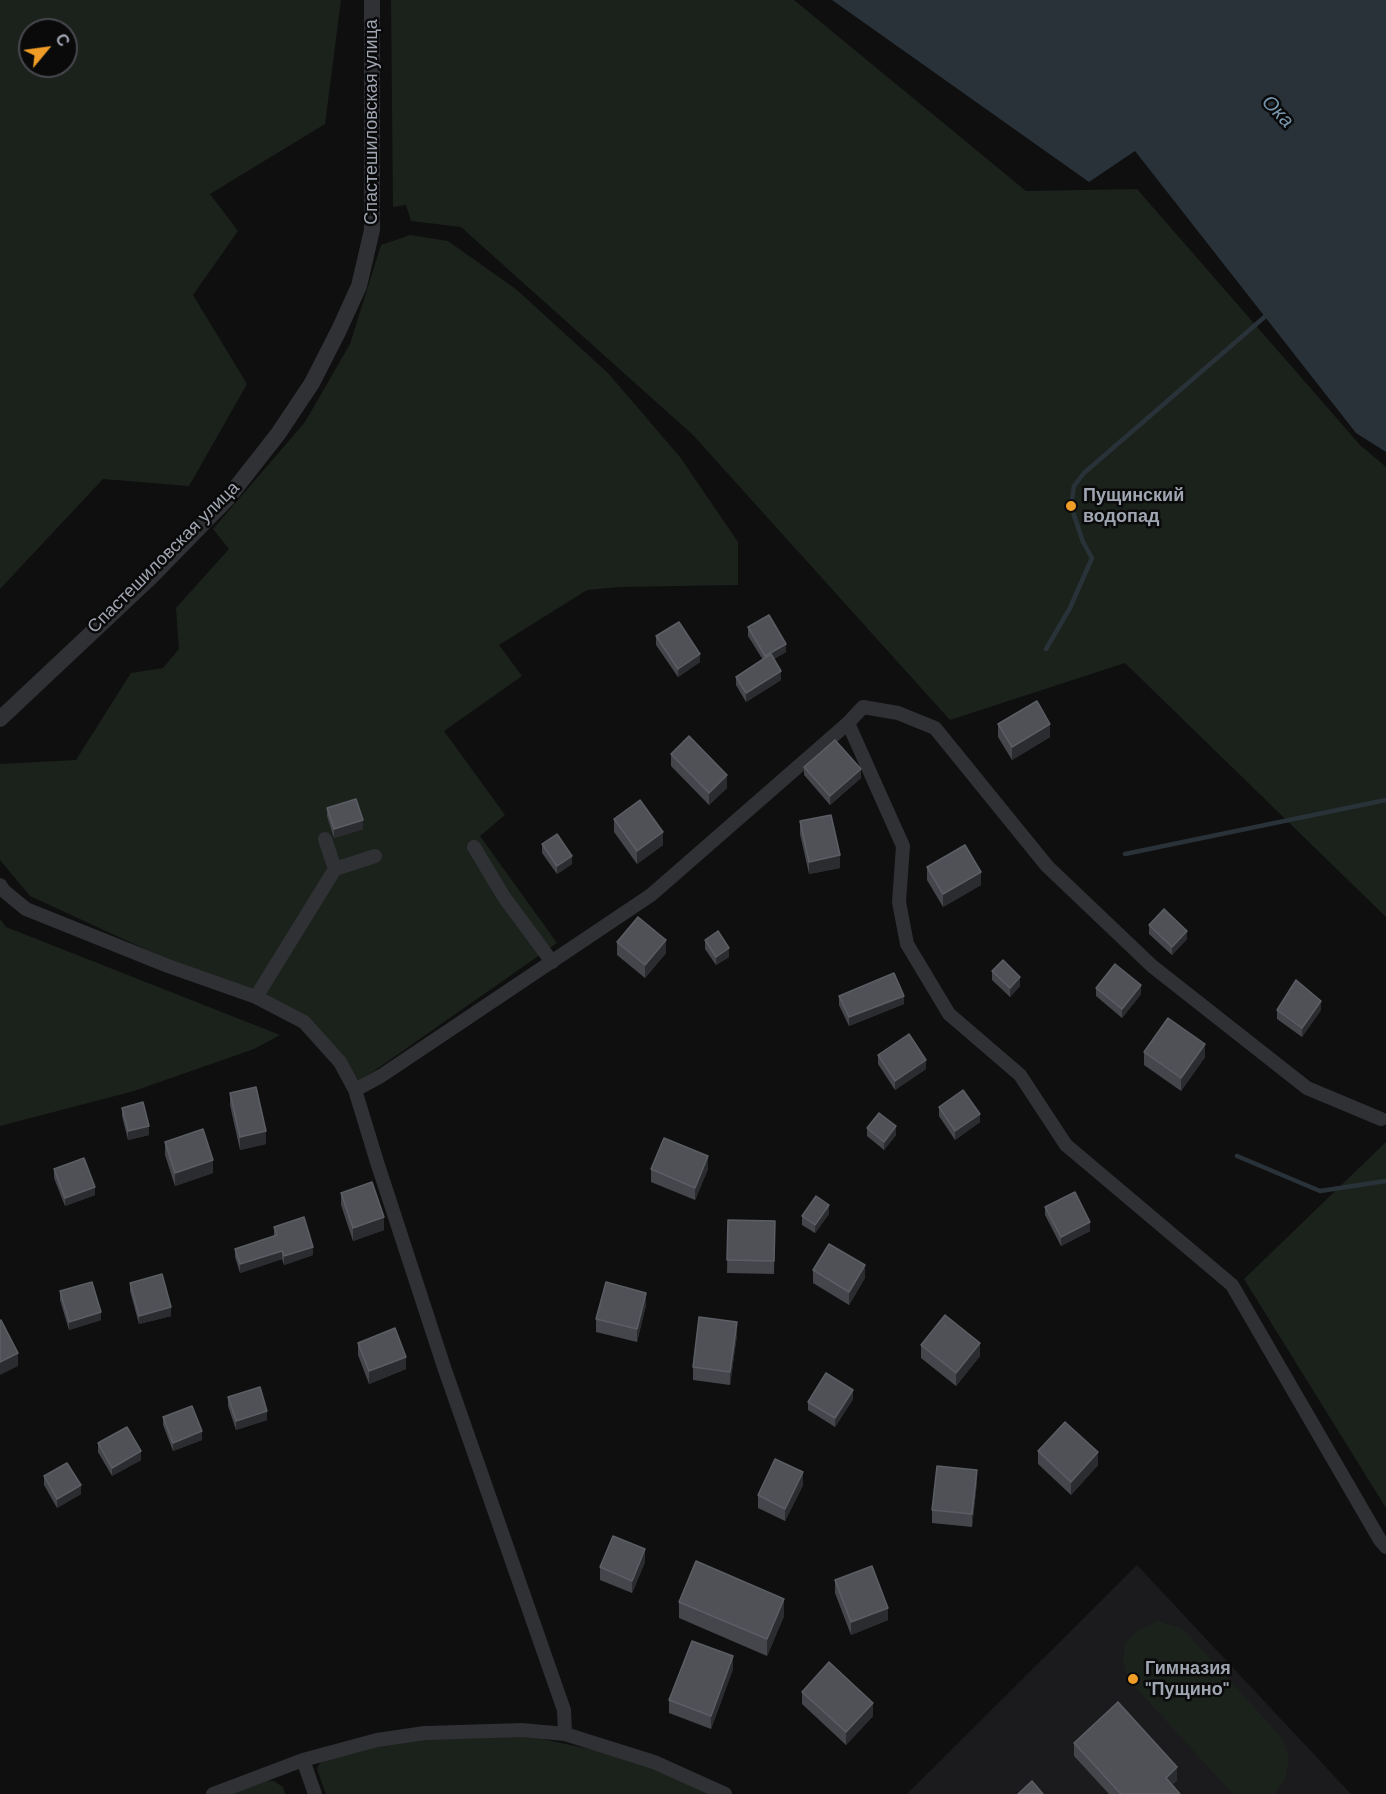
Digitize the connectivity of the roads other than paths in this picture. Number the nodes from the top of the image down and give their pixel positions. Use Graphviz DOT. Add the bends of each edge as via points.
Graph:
graph roads {
  1 [pos="372,0"];
  2 [pos="0,719"];
  3 [pos="848,723"];
  4 [pos="326,839"];
  5 [pos="474,847"];
  6 [pos="375,856"];
  7 [pos="335,869"];
  8 [pos="0,885"];
  9 [pos="552,962"];
  10 [pos="256,997"];
  11 [pos="356,1090"];
  12 [pos="1381,1119"];
  13 [pos="1386,1547"];
  14 [pos="565,1734"];
  15 [pos="303,1760"];
  16 [pos="213,1794"];
  17 [pos="315,1794"];
  18 [pos="725,1794"];
  1 -- 2 [label="street, Спастешиловская улица" via="372,230 358,286 312,383 227,499 152,576"];
  3 -- 9 [label="street" via="651,895"];
  3 -- 12 [label="street" via="863,708 898,713 935,728 1047,866 1152,966 1307,1088"];
  3 -- 13 [label="street" via="903,846 899,902 907,944 949,1014 1020,1075 1066,1145 1232,1285"];
  4 -- 7 [label="street"];
  5 -- 9 [label="street" via="504,897"];
  6 -- 7 [label="street"];
  7 -- 10 [label="street"];
  8 -- 10 [label="street" via="26,909"];
  9 -- 11 [label="street"];
  10 -- 11 [label="street" via="304,1022 340,1062"];
  11 -- 14 [label="street" via="444,1367 564,1710"];
  14 -- 15 [label="street" via="522,1730 426,1733 377,1740"];
  14 -- 18 [label="street" via="654,1762"];
  15 -- 16 [label="street"];
  15 -- 17 [label="street"];
}
